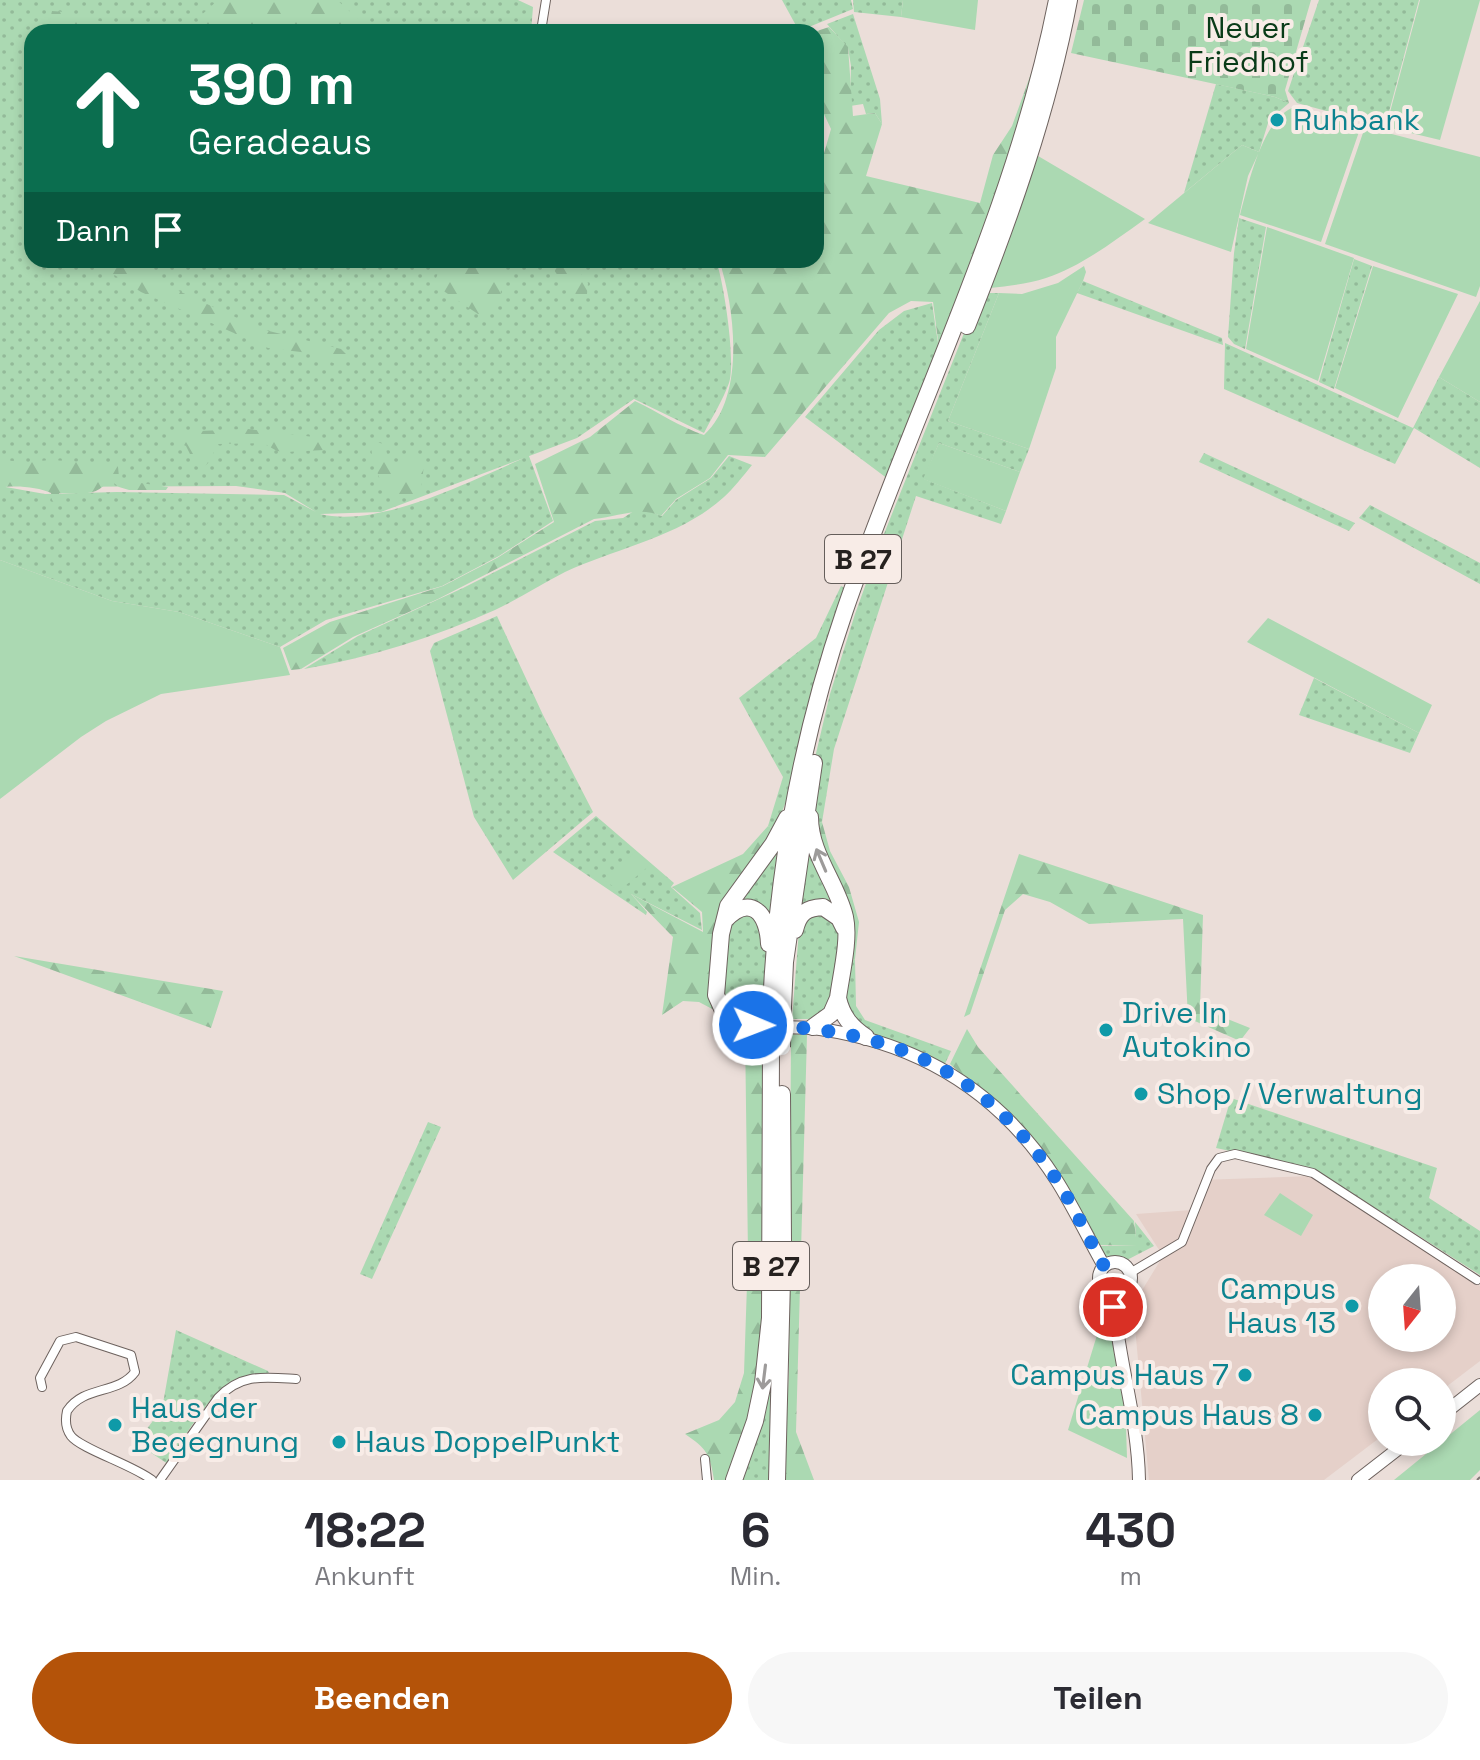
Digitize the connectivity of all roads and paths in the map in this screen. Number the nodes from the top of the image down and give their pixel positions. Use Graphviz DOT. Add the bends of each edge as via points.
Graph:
graph roads {
  1 [pos="546,0"];
  2 [pos="1057,0"];
  3 [pos="1069,0"];
  4 [pos="542,24"];
  5 [pos="986,263"];
  6 [pos="963,324"];
  7 [pos="810,779"];
  8 [pos="793,805"];
  9 [pos="725,920"];
  10 [pos="846,933"];
  11 [pos="779,961"];
  12 [pos="838,998"];
  13 [pos="725,1015"];
  14 [pos="813,1027"];
  15 [pos="866,1037"];
  16 [pos="776,1047"];
  17 [pos="1104,1266"];
  18 [pos="1130,1273"];
  19 [pos="1477,1280"];
  20 [pos="1113,1294"];
  21 [pos="296,1379"];
  22 [pos="1480,1385"];
  23 [pos="42,1387"];
  24 [pos="1456,1404"];
  25 [pos="1389,1456"];
  26 [pos="705,1459"];
  27 [pos="1139,1477"];
  28 [pos="152,1480"];
  29 [pos="160,1480"];
  30 [pos="707,1480"];
  31 [pos="734,1480"];
  32 [pos="777,1480"];
  33 [pos="1358,1480"];
  1 -- 4 [label="street"];
  2 -- 5 [label="highway, B 27"];
  3 -- 5 [label="highway, B 27" via="1037,127"];
  5 -- 6 [label="highway, B 27"];
  6 -- 7 [label="highway, B 27" via="855,614"];
  6 -- 8 [label="highway, B 27" via="877,520 844,612"];
  10 -- 7 [label="highway, B 27, one-way" via="838,895 815,847"];
  7 -- 11 [label="highway, B 27"];
  8 -- 9 [label="highway, B 27" via="773,844 728,906"];
  8 -- 11 [label="highway, B 27"];
  9 -- 11 [label="highway, B 27" via="739,909 757,911 768,927 769,950"];
  9 -- 13 [label="highway, B 27" via="716,995"];
  10 -- 11 [label="highway, B 27" via="833,911 807,910 797,920 791,950"];
  10 -- 12 [label="highway, B 27"];
  11 -- 16 [label="highway, B 27, bridge"];
  12 -- 14 [label="highway" via="831,1014"];
  12 -- 15 [label="highway" via="847,1020"];
  13 -- 14 [label="main road" via="743,1024"];
  14 -- 15 [label="main road"];
  15 -- 17 [label="main road" via="943,1068 1004,1115 1055,1178"];
  16 -- 31 [label="highway, B 27, one-way" via="770,1318 758,1408"];
  16 -- 32 [label="highway, B 27" via="783,1240"];
  17 -- 18 [label="main road" via="1119,1262"];
  17 -- 20 [label="main road" via="1100,1285"];
  18 -- 19 [label="street" via="1182,1242 1211,1169 1219,1158 1235,1154 1313,1173"];
  18 -- 20 [label="main road" via="1128,1288"];
  20 -- 27 [label="main road"];
  21 -- 29 [label="street" via="244,1379 230,1386"];
  22 -- 24 [label="main road"];
  23 -- 28 [label="street" via="40,1378 60,1341 76,1337 131,1355 135,1372 128,1382 79,1398 67,1411 66,1424 73,1439"];
  25 -- 33 [label="main road"];
  26 -- 30 [label="street"];
}
